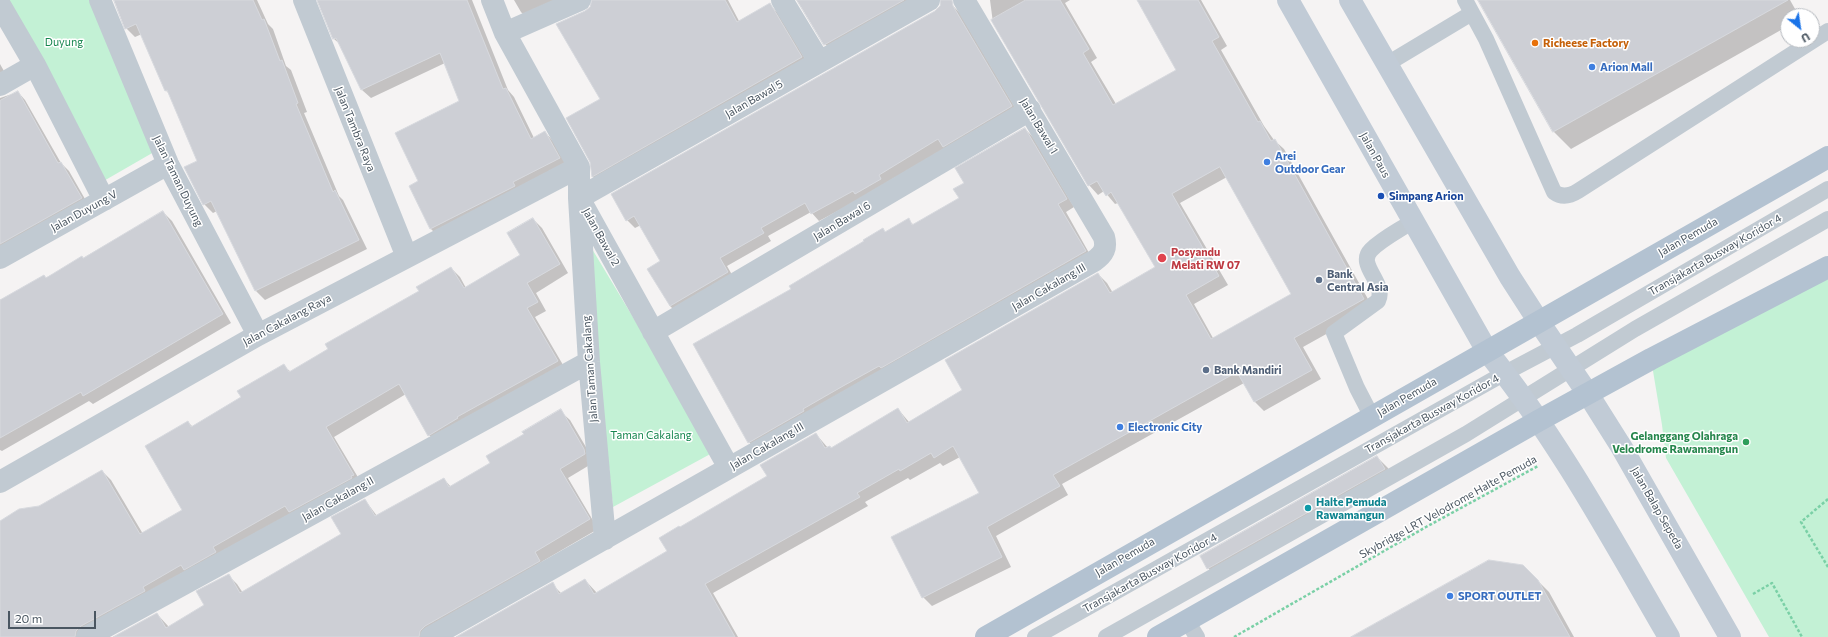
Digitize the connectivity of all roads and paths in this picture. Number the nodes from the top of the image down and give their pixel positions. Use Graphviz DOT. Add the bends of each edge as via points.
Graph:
graph roads {
  1 [pos="100,0"];
  2 [pos="304,0"];
  3 [pos="492,0"];
  4 [pos="580,0"];
  5 [pos="782,0"];
  6 [pos="929,0"];
  7 [pos="964,0"];
  8 [pos="1288,0"];
  9 [pos="1353,1"];
  10 [pos="0,5"];
  11 [pos="1468,7"];
  12 [pos="1828,31"];
  13 [pos="505,34"];
  14 [pos="819,62"];
  15 [pos="1387,64"];
  16 [pos="36,65"];
  17 [pos="0,85"];
  18 [pos="1030,110"];
  19 [pos="1828,157"];
  20 [pos="168,164"];
  21 [pos="579,167"];
  22 [pos="1828,189"];
  23 [pos="579,198"];
  24 [pos="104,200"];
  25 [pos="1828,219"];
  26 [pos="1413,221"];
  27 [pos="1102,255"];
  28 [pos="0,258"];
  29 [pos="407,258"];
  30 [pos="1828,267"];
  31 [pos="1539,322"];
  32 [pos="653,332"];
  33 [pos="258,335"];
  34 [pos="1556,347"];
  35 [pos="1487,351"];
  36 [pos="589,362"];
  37 [pos="1571,369"];
  38 [pos="1505,373"];
  39 [pos="1588,394"];
  40 [pos="1523,398"];
  41 [pos="1372,417"];
  42 [pos="1538,421"];
  43 [pos="1545,463"];
  44 [pos="729,468"];
  45 [pos="0,482"];
  46 [pos="1828,500"];
  47 [pos="605,539"];
  48 [pos="1828,567"];
  49 [pos="1753,594"];
  50 [pos="1192,629"];
  51 [pos="87,637"];
  52 [pos="431,637"];
  53 [pos="986,637"];
  54 [pos="1035,637"];
  55 [pos="1106,637"];
  56 [pos="1158,637"];
  57 [pos="1234,637"];
  58 [pos="1669,637"];
  59 [pos="1730,637"];
  60 [pos="1802,637"];
  1 -- 20 [label="street, Jalan Taman Duyung"];
  2 -- 29 [label="street, Jalan Tambra Raya"];
  3 -- 13 [label="street, Jalan Bawal 2"];
  4 -- 13 [label="street"];
  5 -- 14 [label="street"];
  6 -- 14 [label="street, Jalan Bawal 5"];
  7 -- 18 [label="street, Jalan Bawal 1"];
  8 -- 26 [label="main road, Jalan Paus"];
  9 -- 15 [label="main road"];
  10 -- 16 [label="street"];
  11 -- 12 [label="lane" via="1486,39 1554,192 1565,196 1578,191"];
  11 -- 15 [label="lane"];
  13 -- 21 [label="street, Jalan Bawal 2"];
  14 -- 23 [label="street, Jalan Bawal 5"];
  15 -- 31 [label="main road" via="1510,277"];
  16 -- 17 [label="street"];
  16 -- 24 [label="street"];
  18 -- 27 [label="street, Jalan Bawal 1" via="1104,237 1105,247"];
  18 -- 32 [label="street, Jalan Bawal 6"];
  19 -- 31 [label="main road, Jalan Pemuda"];
  20 -- 24 [label="street, Jalan Duyung V"];
  20 -- 33 [label="street, Jalan Taman Duyung"];
  21 -- 23 [label="street, Jalan Bawal 2"];
  21 -- 29 [label="street, Jalan Cakalang Raya"];
  22 -- 34 [label="lane, Transjakarta Busway Koridor 4"];
  23 -- 32 [label="street, Jalan Bawal 2"];
  23 -- 36 [label="street, Jalan Taman Cakalang"];
  24 -- 28 [label="street, Jalan Duyung V"];
  25 -- 37 [label="lane"];
  26 -- 35 [label="main road, Jalan Paus"];
  26 -- 41 [label="lane" via="1371,250 1367,258 1369,267 1382,295 1378,301 1334,333"];
  27 -- 44 [label="street, Jalan Cakalang III"];
  29 -- 33 [label="street, Jalan Cakalang Raya"];
  30 -- 39 [label="main road"];
  31 -- 34 [label="main road, Jalan Balap Sepeda"];
  31 -- 35 [label="main road, Jalan Pemuda"];
  32 -- 44 [label="street, Jalan Bawal 2"];
  33 -- 45 [label="street, Jalan Cakalang Raya"];
  34 -- 37 [label="main road, Jalan Balap Sepeda"];
  34 -- 38 [label="lane, Transjakarta Busway Koridor 4"];
  35 -- 38 [label="main road"];
  35 -- 41 [label="main road, Jalan Pemuda"];
  36 -- 47 [label="street, Jalan Taman Cakalang"];
  36 -- 51 [label="street, Jalan Cakalang II"];
  37 -- 39 [label="main road, Jalan Balap Sepeda"];
  37 -- 40 [label="lane"];
  38 -- 40 [label="main road"];
  38 -- 54 [label="lane, Transjakarta Busway Koridor 4"];
  39 -- 42 [label="main road"];
  39 -- 59 [label="main road, Jalan Balap Sepeda" via="1622,448"];
  40 -- 42 [label="main road"];
  40 -- 55 [label="lane" via="1466,434"];
  41 -- 53 [label="main road, Jalan Pemuda"];
  42 -- 50 [label="main road"];
  42 -- 58 [label="main road" via="1575,476"];
  43 -- 57 [label="path, Skybridge LRT Velodrome Halte Pemuda"];
  44 -- 47 [label="street, Jalan Cakalang III"];
  46 -- 48 [label="path" via="1801,522"];
  47 -- 52 [label="street, Jalan Cakalang III"];
  49 -- 60 [label="path" via="1772,584"];
  50 -- 56 [label="main road"];
}
